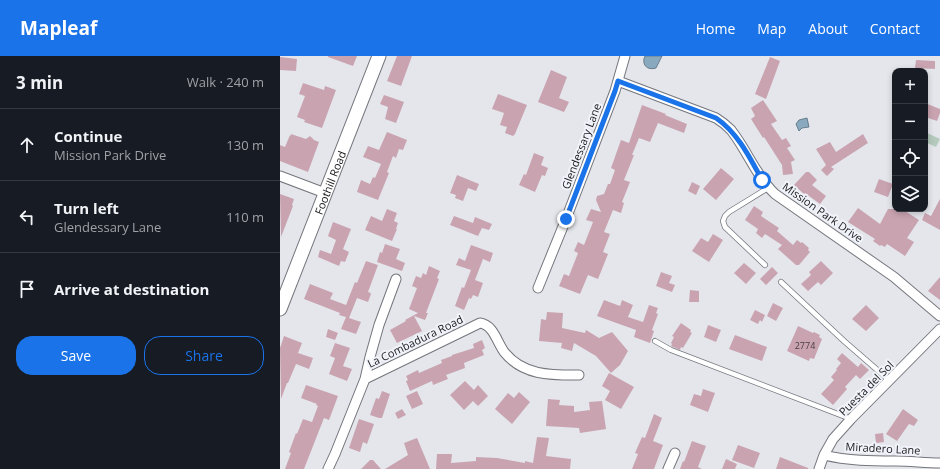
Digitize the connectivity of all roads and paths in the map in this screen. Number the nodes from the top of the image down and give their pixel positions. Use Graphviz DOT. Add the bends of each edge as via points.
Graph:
graph roads {
  1 [pos="379,56"];
  2 [pos="625,56"];
  3 [pos="618,81"];
  4 [pos="280,176"];
  5 [pos="768,188"];
  6 [pos="325,193"];
  7 [pos="765,265"];
  8 [pos="396,279"];
  9 [pos="781,282"];
  10 [pos="538,288"];
  11 [pos="280,309"];
  12 [pos="940,316"];
  13 [pos="940,329"];
  14 [pos="655,341"];
  15 [pos="579,375"];
  16 [pos="365,379"];
  17 [pos="890,381"];
  18 [pos="851,420"];
  19 [pos="675,453"];
  20 [pos="824,455"];
  21 [pos="940,463"];
  22 [pos="871,465"];
  23 [pos="328,469"];
  24 [pos="668,469"];
  25 [pos="819,469"];
  1 -- 6 [label="main road, Foothill Road"];
  2 -- 3 [label="street, Glendessary Lane"];
  3 -- 5 [label="street, Mission Park Drive" via="722,122 734,134"];
  3 -- 10 [label="street, Glendessary Lane"];
  4 -- 6 [label="street"];
  5 -- 7 [label="lane" via="729,212 723,221 725,227"];
  5 -- 12 [label="street, Mission Park Drive" via="894,277"];
  6 -- 11 [label="main road, Foothill Road"];
  8 -- 16 [label="street, La Combadura Road" via="377,331"];
  9 -- 17 [label="lane"];
  13 -- 17 [label="street, Puesta del Sol"];
  14 -- 18 [label="lane" via="671,350"];
  15 -- 16 [label="street, La Combadura Road" via="540,374 522,367 505,354 492,329 480,323"];
  16 -- 23 [label="street, La Combadura Road"];
  17 -- 18 [label="street, Puesta del Sol"];
  18 -- 20 [label="street, Puesta del Sol"];
  19 -- 24 [label="street"];
  20 -- 22 [label="street, Miradero Lane"];
  20 -- 25 [label="street, Puesta del Sol"];
  21 -- 22 [label="street, Miradero Lane" via="897,461"];
}
